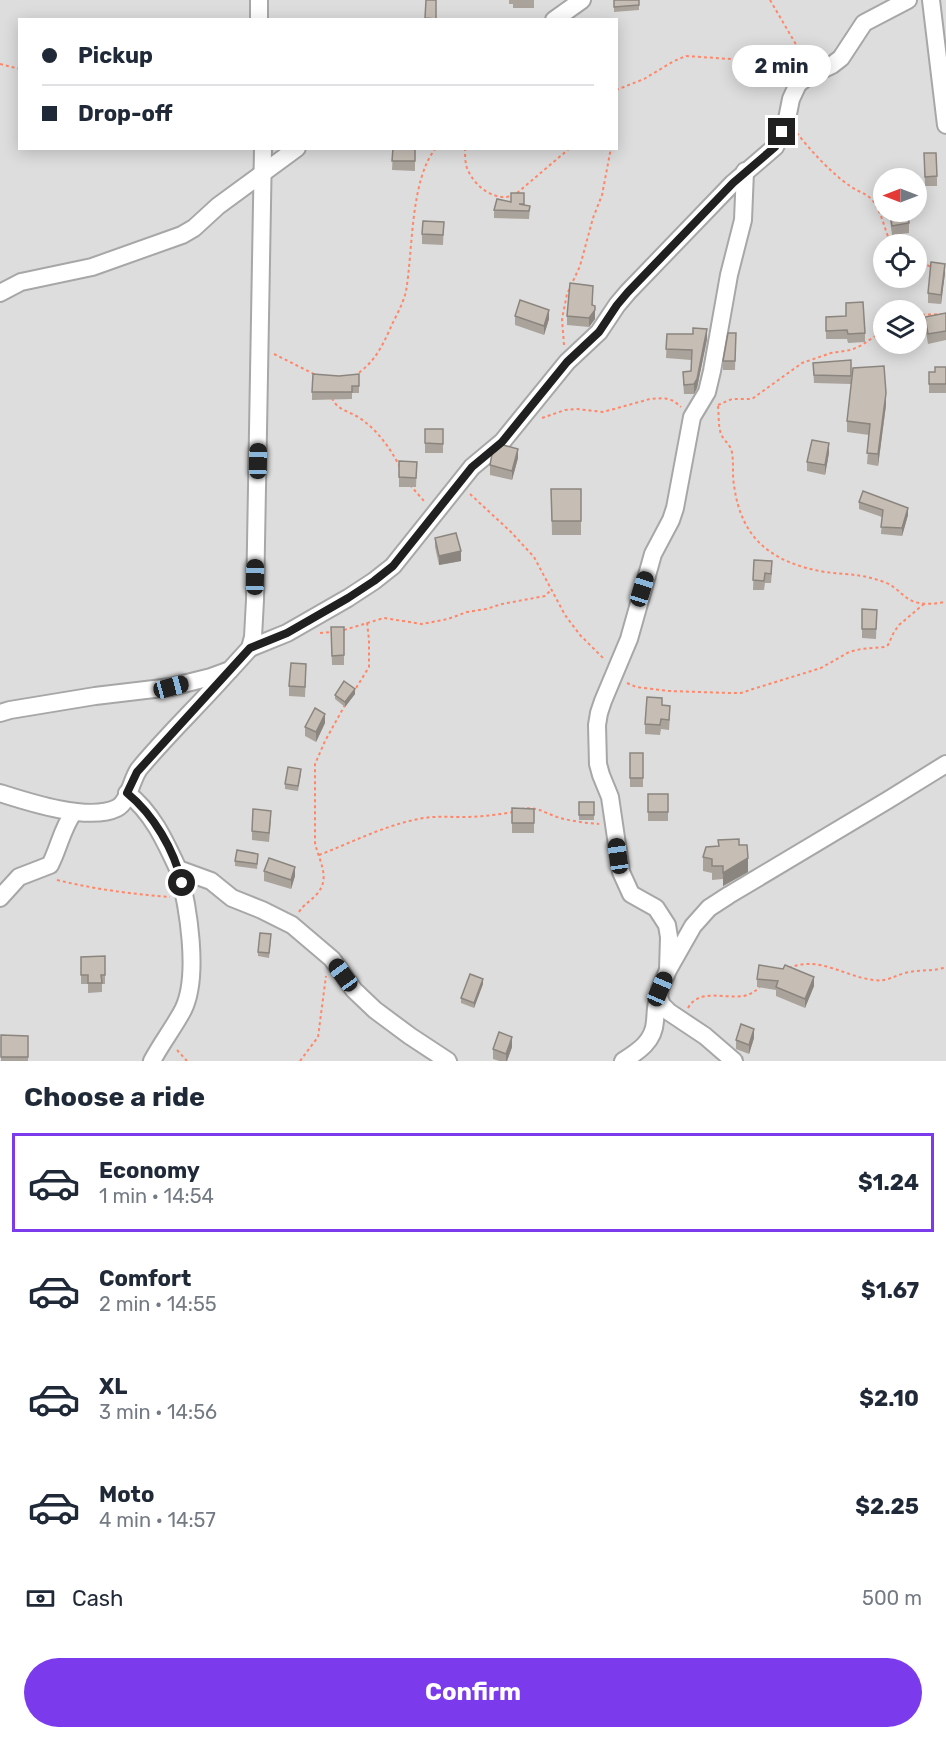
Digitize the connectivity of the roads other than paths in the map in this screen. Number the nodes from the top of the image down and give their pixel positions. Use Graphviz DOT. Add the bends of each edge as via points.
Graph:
graph roads {
  1 [pos="259,0"];
  2 [pos="582,0"];
  3 [pos="908,0"];
  4 [pos="931,0"];
  5 [pos="259,18"];
  6 [pos="557,18"];
  7 [pos="946,125"];
  8 [pos="263,150"];
  9 [pos="294,150"];
  10 [pos="745,171"];
  11 [pos="263,173"];
  12 [pos="0,293"];
  13 [pos="250,648"];
  14 [pos="230,670"];
  15 [pos="0,713"];
  16 [pos="946,764"];
  17 [pos="0,793"];
  18 [pos="127,793"];
  19 [pos="74,812"];
  20 [pos="178,869"];
  21 [pos="0,898"];
  22 [pos="668,970"];
  23 [pos="659,997"];
  24 [pos="152,1061"];
  25 [pos="448,1061"];
  26 [pos="623,1061"];
  27 [pos="734,1061"];
  1 -- 5 [label="street"];
  2 -- 6 [label="street"];
  3 -- 10 [label="street" via="864,23 841,58 807,77 793,91 787,120 775,147"];
  4 -- 7 [label="street"];
  8 -- 11 [label="street"];
  9 -- 11 [label="street"];
  10 -- 13 [label="street" via="628,292 599,332 567,362 502,442 476,463 393,566 348,598 287,633"];
  10 -- 22 [label="street" via="744,220 729,275 707,392 692,417 675,508 653,554 629,639 597,725 598,764 610,796 621,872 631,894 656,908 667,925"];
  11 -- 12 [label="street" via="182,235 92,267 21,282"];
  11 -- 13 [label="street" via="254,638"];
  13 -- 14 [label="street"];
  14 -- 15 [label="street" via="171,687"];
  14 -- 18 [label="street" via="144,763"];
  16 -- 22 [label="street" via="715,904 698,919"];
  17 -- 19 [label="street"];
  18 -- 19 [label="street" via="118,808 108,812"];
  18 -- 20 [label="street" via="160,832"];
  19 -- 21 [label="street" via="50,865 19,877"];
  20 -- 24 [label="street" via="186,898 191,986 184,1009"];
  20 -- 25 [label="street" via="211,881 231,898 292,925 332,960 375,1010"];
  22 -- 23 [label="street"];
  23 -- 26 [label="street" via="650,1039"];
  23 -- 27 [label="street" via="669,1012"];
}
